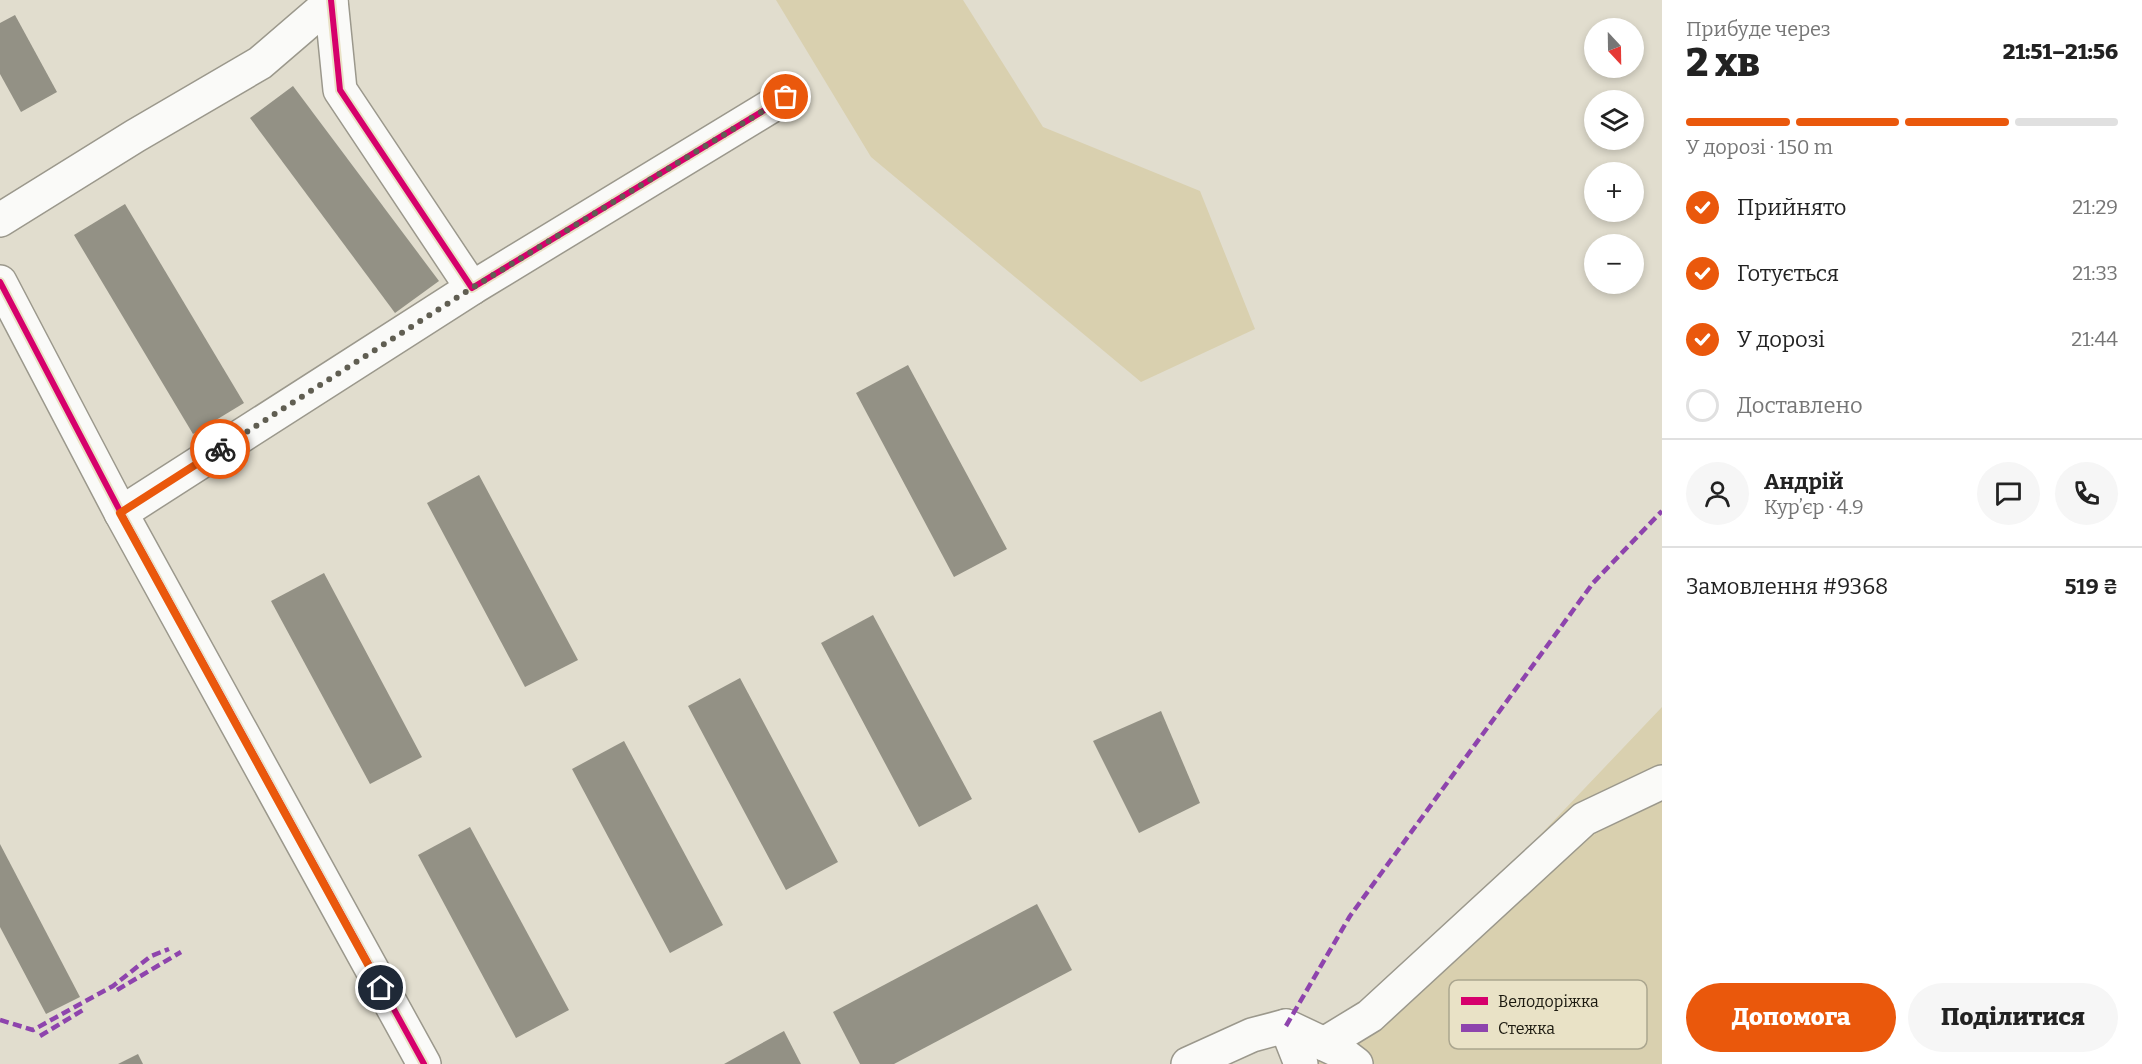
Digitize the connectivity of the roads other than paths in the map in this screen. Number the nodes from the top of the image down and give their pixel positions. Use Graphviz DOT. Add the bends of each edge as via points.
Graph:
graph roads {
  1 [pos="331,1"];
  2 [pos="786,97"];
  3 [pos="0,220"];
  4 [pos="0,282"];
  5 [pos="472,288"];
  6 [pos="120,513"];
  7 [pos="1662,782"];
  8 [pos="1313,1054"];
  9 [pos="424,1064"];
  10 [pos="1188,1064"];
  11 [pos="1356,1064"];
  1 -- 3 [label="street" via="260,63"];
  1 -- 5 [label="street" via="340,90"];
  2 -- 5 [label="street"];
  4 -- 6 [label="street"];
  5 -- 6 [label="street"];
  6 -- 9 [label="street"];
  7 -- 8 [label="street" via="1584,819 1370,1016"];
  8 -- 10 [label="street" via="1286,1026 1252,1035"];
  8 -- 11 [label="street" via="1339,1051"];
}
